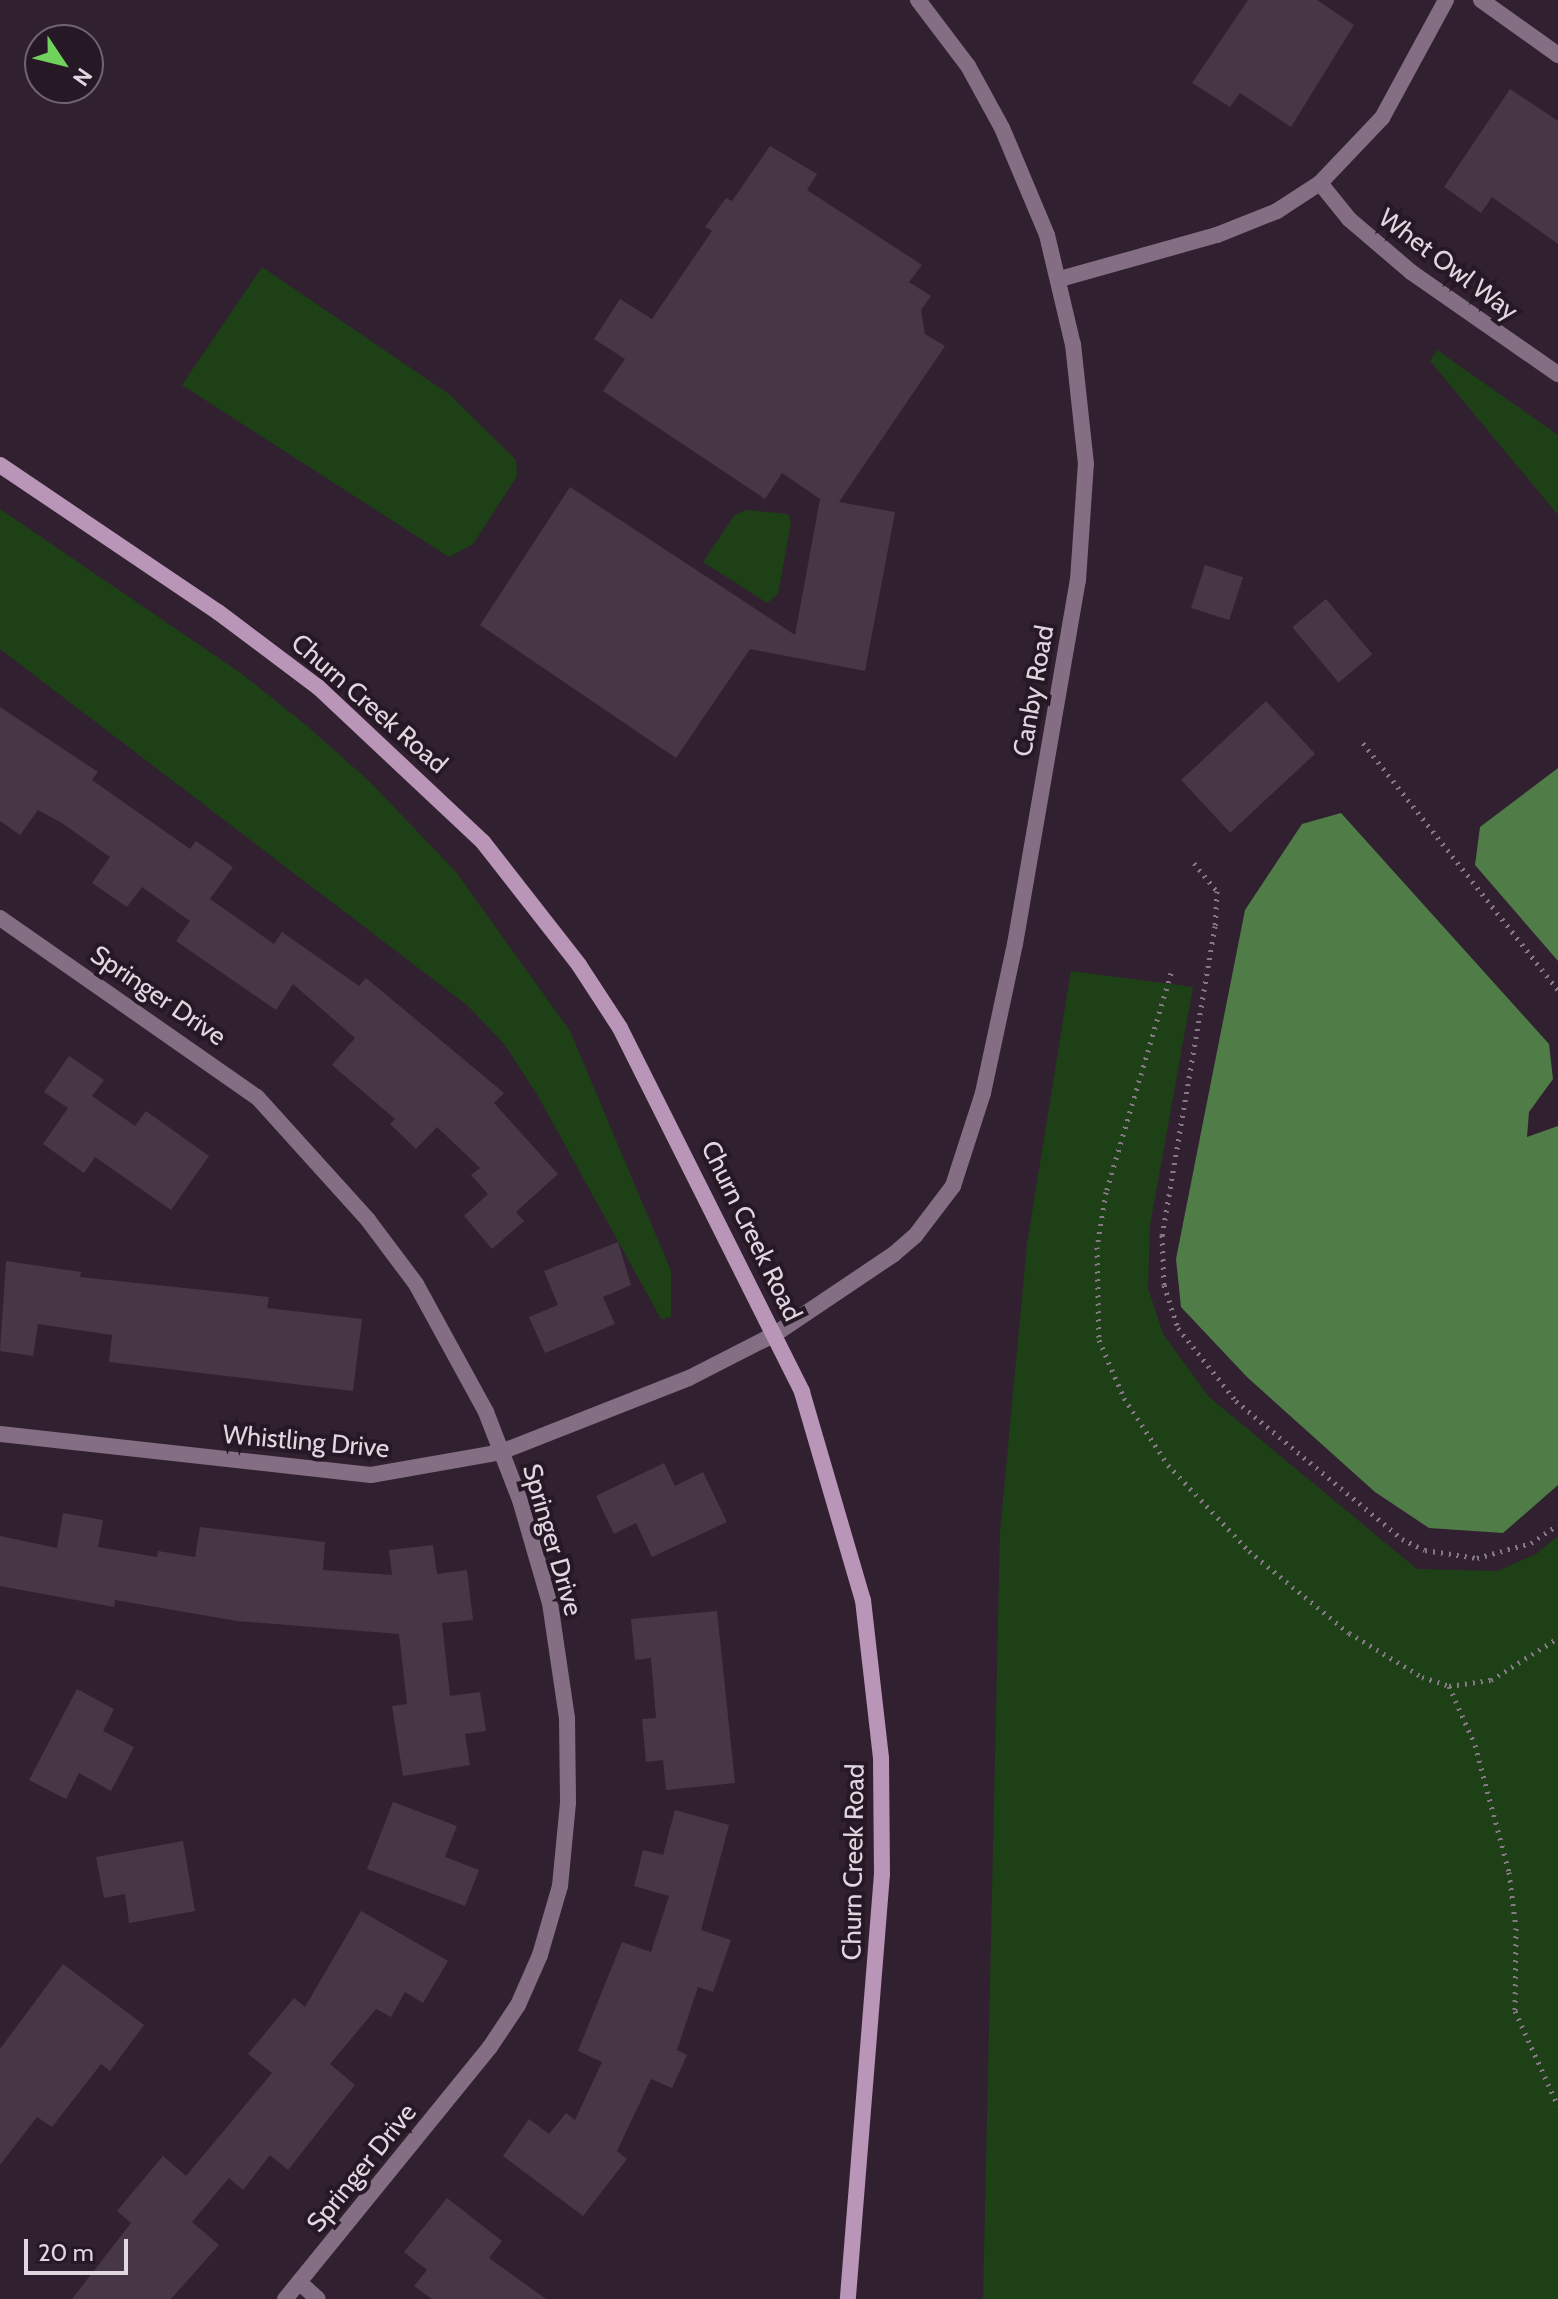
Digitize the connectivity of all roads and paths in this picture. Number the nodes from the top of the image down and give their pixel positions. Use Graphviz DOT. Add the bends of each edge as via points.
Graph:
graph roads {
  1 [pos="918,0"];
  2 [pos="1446,0"];
  3 [pos="1481,0"];
  4 [pos="1558,55"];
  5 [pos="1320,183"];
  6 [pos="1060,279"];
  7 [pos="1558,374"];
  8 [pos="0,465"];
  9 [pos="1363,743"];
  10 [pos="1194,863"];
  11 [pos="0,918"];
  12 [pos="1171,973"];
  13 [pos="1558,990"];
  14 [pos="775,1334"];
  15 [pos="0,1434"];
  16 [pos="501,1452"];
  17 [pos="1558,1525"];
  18 [pos="1558,1638"];
  19 [pos="1449,1686"];
  20 [pos="1558,2106"];
  21 [pos="299,2282"];
  22 [pos="285,2299"];
  23 [pos="318,2299"];
  24 [pos="848,2299"];
  1 -- 6 [label="street, Canby Road" via="968,66 1002,128"];
  2 -- 5 [label="street" via="1382,118"];
  3 -- 4 [label="street"];
  5 -- 6 [label="street" via="1277,211 1217,235"];
  5 -- 7 [label="street, Whet Owl Way" via="1349,219 1411,272"];
  6 -- 14 [label="street, Canby Road" via="1081,399 1085,532 1015,944 966,1158 938,1210 915,1236"];
  8 -- 14 [label="main road, Churn Creek Road" via="218,612 318,687 483,842 579,965 620,1028"];
  9 -- 13 [label="path"];
  10 -- 17 [label="path" via="1217,891 1162,1235 1164,1285 1178,1328 1236,1401 1402,1539 1425,1550 1477,1558 1531,1543"];
  11 -- 16 [label="street, Springer Drive" via="206,1057 282,1120 416,1284 486,1412"];
  12 -- 19 [label="path" via="1106,1192 1097,1247 1099,1340 1105,1361 1168,1465 1249,1551 1349,1633 1422,1677"];
  14 -- 16 [label="street, Whistling Drive" via="689,1378"];
  14 -- 24 [label="main road, Churn Creek Road" via="802,1392 842,1517 863,1600 878,1720 882,1874"];
  15 -- 16 [label="street, Whistling Drive" via="371,1475"];
  16 -- 21 [label="street, Springer Drive" via="550,1603 567,1718 565,1842 550,1924 518,2005 490,2047"];
  18 -- 19 [label="path" via="1491,1680"];
  19 -- 20 [label="path" via="1475,1745 1509,1872 1516,1928 1515,2011"];
  21 -- 22 [label="street, Springer Drive"];
  21 -- 23 [label="street"];
}
